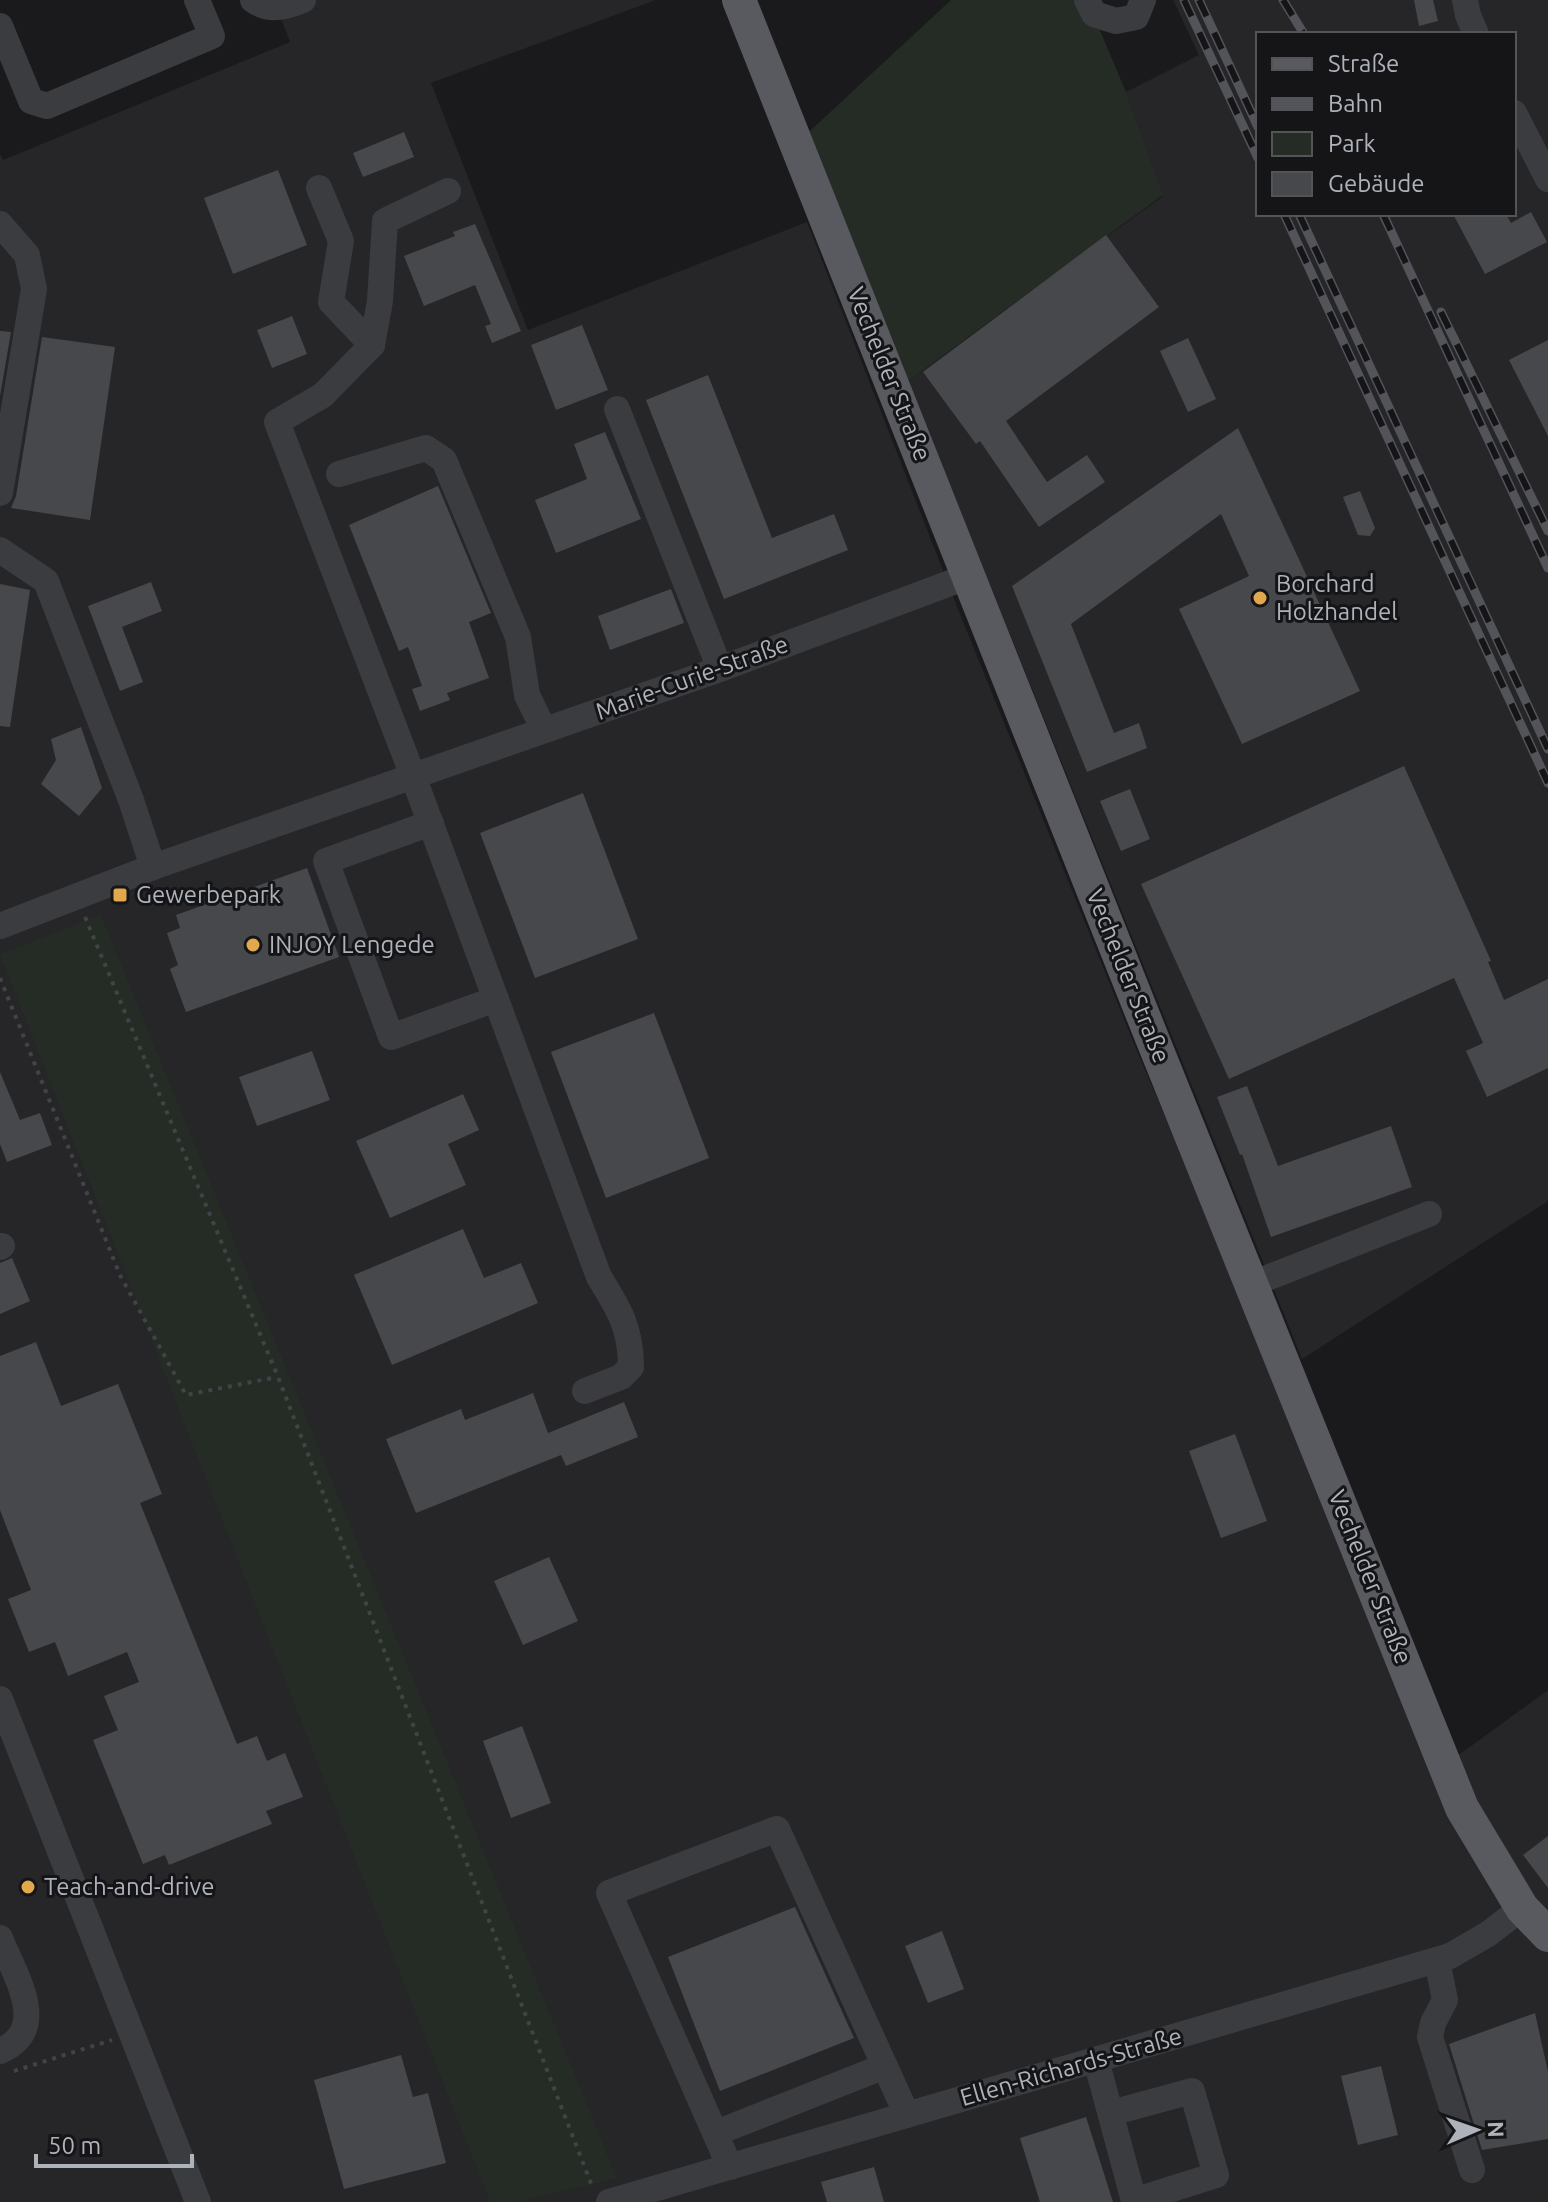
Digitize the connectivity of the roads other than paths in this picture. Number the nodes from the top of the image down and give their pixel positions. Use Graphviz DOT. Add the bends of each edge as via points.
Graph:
graph roads {
  1 [pos="197,0"];
  2 [pos="253,0"];
  3 [pos="303,0"];
  4 [pos="739,0"];
  5 [pos="1087,0"];
  6 [pos="1143,0"];
  7 [pos="1465,0"];
  8 [pos="0,26"];
  9 [pos="1475,32"];
  10 [pos="1516,117"];
  11 [pos="1548,179"];
  12 [pos="319,188"];
  13 [pos="448,191"];
  14 [pos="0,224"];
  15 [pos="372,345"];
  16 [pos="617,409"];
  17 [pos="339,474"];
  18 [pos="0,493"];
  19 [pos="0,550"];
  20 [pos="969,576"];
  21 [pos="720,669"];
  22 [pos="544,730"];
  23 [pos="413,776"];
  24 [pos="431,823"];
  25 [pos="153,867"];
  26 [pos="0,926"];
  27 [pos="496,999"];
  28 [pos="1429,1214"];
  29 [pos="1252,1284"];
  30 [pos="585,1391"];
  31 [pos="0,1699"];
  32 [pos="1522,1908"];
  33 [pos="1548,1935"];
  34 [pos="0,1938"];
  35 [pos="1437,1960"];
  36 [pos="0,2051"];
  37 [pos="1096,2060"];
  38 [pos="885,2066"];
  39 [pos="1111,2113"];
  40 [pos="907,2115"];
  41 [pos="716,2133"];
  42 [pos="730,2167"];
  43 [pos="1472,2170"];
  44 [pos="600,2195"];
  45 [pos="659,2195"];
  46 [pos="198,2202"];
  1 -- 8 [label="street" via="212,36 47,106 31,101"];
  2 -- 3 [label="street" via="273,8"];
  4 -- 20 [label="main road, Vechelder Straße"];
  5 -- 6 [label="street" via="1094,14 1116,21 1136,17"];
  7 -- 9 [label="street"];
  10 -- 11 [label="street"];
  12 -- 15 [label="street" via="341,241 331,302"];
  13 -- 15 [label="street" via="385,221"];
  14 -- 18 [label="street" via="27,255 34,289"];
  15 -- 23 [label="street" via="323,395 277,422"];
  16 -- 21 [label="street"];
  17 -- 22 [label="street" via="426,448 444,460 518,637 527,695"];
  19 -- 25 [label="street" via="46,581"];
  20 -- 21 [label="street, Marie-Curie-Straße"];
  20 -- 29 [label="main road, Vechelder Straße"];
  21 -- 22 [label="street, Marie-Curie-Straße"];
  22 -- 23 [label="street, Marie-Curie-Straße"];
  23 -- 24 [label="street"];
  23 -- 25 [label="street, Marie-Curie-Straße"];
  24 -- 27 [label="street"];
  24 -- 27 [label="street" via="326,861 391,1037"];
  25 -- 26 [label="street, Marie-Curie-Straße"];
  27 -- 30 [label="street" via="599,1277 630,1337 631,1367 621,1377"];
  28 -- 29 [label="street"];
  29 -- 32 [label="main road, Vechelder Straße" via="1462,1808"];
  31 -- 46 [label="street"];
  32 -- 33 [label="main road, Vechelder Straße"];
  32 -- 35 [label="street, Ellen-Richards-Straße" via="1488,1934"];
  34 -- 36 [label="street" via="28,2012 24,2034"];
  35 -- 37 [label="street, Ellen-Richards-Straße"];
  35 -- 43 [label="street" via="1445,2000 1430,2037"];
  37 -- 39 [label="street"];
  37 -- 40 [label="street, Ellen-Richards-Straße"];
  38 -- 40 [label="street"];
  38 -- 41 [label="street"];
  38 -- 41 [label="street" via="777,1829 609,1893"];
  39 -- 39 [label="street" via="1134,2201 1216,2175 1192,2091"];
  40 -- 42 [label="street, Ellen-Richards-Straße"];
  41 -- 42 [label="street"];
  42 -- 45 [label="street, Ellen-Richards-Straße"];
  44 -- 45 [label="street, Ellen-Richards-Straße"];
}
